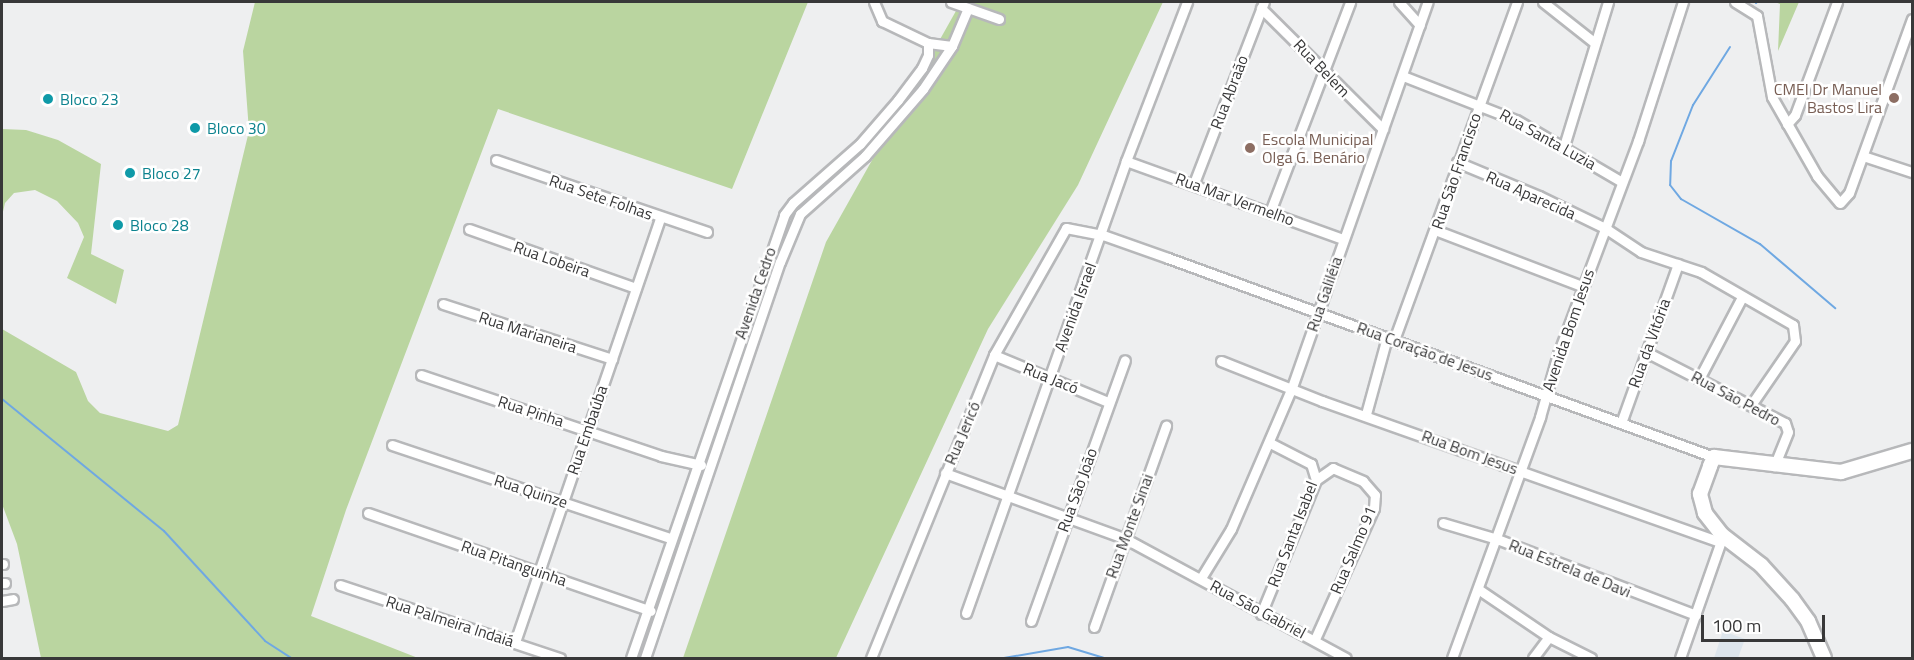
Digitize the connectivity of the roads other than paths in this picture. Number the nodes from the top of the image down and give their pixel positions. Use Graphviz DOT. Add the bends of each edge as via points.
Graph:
graph roads {
  1 [pos="874,2"];
  2 [pos="951,2"];
  3 [pos="1187,2"];
  4 [pos="1350,2"];
  5 [pos="1399,2"];
  6 [pos="1428,2"];
  7 [pos="1517,2"];
  8 [pos="1543,2"];
  9 [pos="1608,2"];
  10 [pos="1683,2"];
  11 [pos="1735,2"];
  12 [pos="1837,2"];
  13 [pos="1263,5"];
  14 [pos="968,8"];
  15 [pos="999,19"];
  16 [pos="1912,19"];
  17 [pos="1420,25"];
  18 [pos="928,43"];
  19 [pos="1595,43"];
  20 [pos="952,46"];
  21 [pos="1324,69"];
  22 [pos="1403,76"];
  23 [pos="1480,103"];
  24 [pos="1787,124"];
  25 [pos="1383,129"];
  26 [pos="1564,146"];
  27 [pos="1863,156"];
  28 [pos="846,157"];
  29 [pos="496,160"];
  30 [pos="1126,161"];
  31 [pos="1457,162"];
  32 [pos="853,167"];
  33 [pos="1912,172"];
  34 [pos="1622,182"];
  35 [pos="1194,183"];
  36 [pos="1269,212"];
  37 [pos="660,218"];
  38 [pos="1605,228"];
  39 [pos="469,229"];
  40 [pos="1078,229"];
  41 [pos="1435,230"];
  42 [pos="707,232"];
  43 [pos="1103,235"];
  44 [pos="1343,239"];
  45 [pos="1678,264"];
  46 [pos="1582,286"];
  47 [pos="636,288"];
  48 [pos="754,297"];
  49 [pos="1742,297"];
  50 [pos="766,301"];
  51 [pos="443,304"];
  52 [pos="1318,313"];
  53 [pos="1391,338"];
  54 [pos="1646,352"];
  55 [pos="994,355"];
  56 [pos="612,359"];
  57 [pos="1125,360"];
  58 [pos="1221,361"];
  59 [pos="421,375"];
  60 [pos="1049,378"];
  61 [pos="1700,379"];
  62 [pos="1291,390"];
  63 [pos="1546,395"];
  64 [pos="1108,402"];
  65 [pos="1751,405"];
  66 [pos="1366,414"];
  67 [pos="1621,423"];
  68 [pos="1166,426"];
  69 [pos="588,430"];
  70 [pos="1270,443"];
  71 [pos="392,445"];
  72 [pos="1912,451"];
  73 [pos="1714,457"];
  74 [pos="697,464"];
  75 [pos="1774,466"];
  76 [pos="709,468"];
  77 [pos="1521,471"];
  78 [pos="945,473"];
  79 [pos="1316,480"];
  80 [pos="1007,496"];
  81 [pos="562,501"];
  82 [pos="368,513"];
  83 [pos="1066,518"];
  84 [pos="1443,523"];
  85 [pos="670,538"];
  86 [pos="1124,538"];
  87 [pos="1497,538"];
  88 [pos="1722,539"];
  89 [pos="539,571"];
  90 [pos="1201,578"];
  91 [pos="340,585"];
  92 [pos="1478,589"];
  93 [pos="14,599"];
  94 [pos="2,601"];
  95 [pos="646,609"];
  96 [pos="659,613"];
  97 [pos="966,613"];
  98 [pos="1261,614"];
  99 [pos="1696,615"];
  100 [pos="1031,621"];
  101 [pos="1094,627"];
  102 [pos="1549,636"];
  103 [pos="1315,639"];
  104 [pos="515,642"];
  105 [pos="560,658"];
  106 [pos="631,658"];
  107 [pos="645,658"];
  108 [pos="871,658"];
  109 [pos="1346,658"];
  110 [pos="1452,658"];
  111 [pos="1533,658"];
  112 [pos="1592,658"];
  113 [pos="1680,658"];
  114 [pos="1824,658"];
  1 -- 18 [label="street" via="882,21"];
  2 -- 14 [label="street"];
  3 -- 30 [label="street, Avenida Israel"];
  4 -- 21 [label="street"];
  5 -- 17 [label="street"];
  6 -- 17 [label="street, Rua Galiléia"];
  7 -- 23 [label="street, Rua São Francisco"];
  8 -- 19 [label="street"];
  9 -- 19 [label="street"];
  10 -- 34 [label="street, Avenida Bom Jesus"];
  11 -- 24 [label="street" via="1759,20 1767,80"];
  12 -- 24 [label="street" via="1795,115"];
  13 -- 21 [label="street, Rua Belem"];
  13 -- 35 [label="street, Rua Abraão"];
  14 -- 15 [label="street"];
  14 -- 20 [label="street, Avenida Cedro"];
  16 -- 27 [label="street"];
  17 -- 22 [label="street, Rua Galiléia"];
  18 -- 20 [label="street"];
  18 -- 28 [label="street, Avenida Cedro" via="922,68"];
  19 -- 26 [label="street"];
  20 -- 32 [label="street, Avenida Cedro" via="923,89"];
  21 -- 25 [label="street, Rua Belem"];
  21 -- 36 [label="street"];
  22 -- 23 [label="street, Rua Santa Luzia"];
  22 -- 25 [label="street, Rua Galiléia"];
  23 -- 26 [label="street, Rua Santa Luzia"];
  23 -- 31 [label="street, Rua São Francisco"];
  24 -- 27 [label="street" via="1828,193 1840,203 1849,193"];
  25 -- 44 [label="street, Rua Galiléia"];
  26 -- 34 [label="street, Rua Santa Luzia"];
  27 -- 33 [label="street"];
  28 -- 32 [label="street"];
  28 -- 48 [label="street, Avenida Cedro" via="784,215"];
  29 -- 37 [label="street, Rua Sete Folhas"];
  30 -- 35 [label="street, Rua Mar Vermelho"];
  30 -- 43 [label="street, Avenida Israel"];
  31 -- 38 [label="street, Rua Aparecida"];
  31 -- 41 [label="street, Rua São Francisco"];
  32 -- 50 [label="street, Avenida Cedro" via="800,214"];
  34 -- 38 [label="street, Avenida Bom Jesus"];
  35 -- 36 [label="street, Rua Mar Vermelho"];
  36 -- 44 [label="street, Rua Mar Vermelho"];
  37 -- 42 [label="street, Rua Sete Folhas"];
  37 -- 47 [label="street, Rua Embaúba"];
  38 -- 45 [label="street, Rua Aparecida" via="1641,252"];
  38 -- 46 [label="street, Avenida Bom Jesus"];
  39 -- 47 [label="street, Rua Lobeira"];
  40 -- 43 [label="street, Rua Coração de Jesus"];
  40 -- 55 [label="street, Rua Jericó" via="1062,231"];
  41 -- 46 [label="street"];
  41 -- 53 [label="street, Rua São Francisco"];
  43 -- 52 [label="street, Rua Coração de Jesus"];
  43 -- 60 [label="street, Avenida Israel"];
  44 -- 52 [label="street, Rua Galiléia"];
  45 -- 49 [label="street, Rua Aparecida" via="1701,272"];
  45 -- 54 [label="street, Rua da Vitória"];
  46 -- 63 [label="street, Avenida Bom Jesus"];
  47 -- 56 [label="street, Rua Embaúba"];
  48 -- 50 [label="street"];
  48 -- 74 [label="street, Avenida Cedro"];
  49 -- 61 [label="street"];
  49 -- 65 [label="street, Rua Aparecida" via="1793,325 1797,335"];
  50 -- 76 [label="street, Avenida Cedro"];
  51 -- 56 [label="street, Rua Marianeira"];
  52 -- 53 [label="street, Rua Coração de Jesus"];
  52 -- 62 [label="street, Rua Galiléia"];
  53 -- 63 [label="street, Rua Coração de Jesus"];
  53 -- 66 [label="street, Rua São Francisco"];
  54 -- 61 [label="street, Rua São Pedro"];
  54 -- 67 [label="street, Rua da Vitória"];
  55 -- 60 [label="street, Rua Jacó"];
  55 -- 78 [label="street, Rua Jericó"];
  56 -- 69 [label="street, Rua Embaúba"];
  57 -- 64 [label="street, Rua São João"];
  58 -- 62 [label="street, Rua Bom Jesus"];
  59 -- 69 [label="street, Rua Pinha"];
  60 -- 64 [label="street, Rua Jacó"];
  60 -- 80 [label="street, Avenida Israel"];
  61 -- 65 [label="street, Rua São Pedro"];
  62 -- 66 [label="street, Rua Bom Jesus"];
  62 -- 70 [label="street, Rua Galiléia"];
  63 -- 67 [label="street, Rua Coração de Jesus"];
  63 -- 77 [label="street, Avenida Bom Jesus"];
  64 -- 83 [label="street, Rua São João"];
  65 -- 75 [label="street, Rua São Pedro" via="1788,426"];
  66 -- 77 [label="street, Rua Bom Jesus"];
  67 -- 73 [label="street, Rua Coração de Jesus"];
  68 -- 86 [label="street, Rua Monte Sinai"];
  69 -- 74 [label="street, Rua Pinha"];
  69 -- 81 [label="street, Rua Embaúba"];
  70 -- 79 [label="street, Rua Santa Isabel" via="1311,464"];
  70 -- 90 [label="street, Rua Galiléia" via="1231,529"];
  71 -- 81 [label="street, Rua Quinze"];
  72 -- 75 [label="street, Rua Coração de Jesus" via="1841,472"];
  73 -- 75 [label="street, Rua Coração de Jesus"];
  73 -- 88 [label="street" via="1700,502"];
  74 -- 76 [label="street, Rua Pinha"];
  74 -- 85 [label="street, Avenida Cedro"];
  76 -- 96 [label="street, Avenida Cedro"];
  77 -- 87 [label="street, Avenida Bom Jesus"];
  77 -- 88 [label="street, Rua Bom Jesus"];
  78 -- 80 [label="street, Rua São Gabriel"];
  78 -- 108 [label="street, Rua Jericó"];
  79 -- 98 [label="street, Rua Santa Isabel"];
  79 -- 103 [label="street, Rua Salmo 91" via="1333,468 1363,481 1375,495 1374,508"];
  80 -- 83 [label="street, Rua São Gabriel"];
  80 -- 97 [label="street, Avenida Israel"];
  81 -- 85 [label="street, Rua Quinze"];
  81 -- 89 [label="street, Rua Embaúba"];
  82 -- 89 [label="street, Rua Pitanguinha"];
  83 -- 86 [label="street, Rua São Gabriel"];
  83 -- 100 [label="street, Rua São João"];
  84 -- 87 [label="street, Rua Estrela de Davi"];
  85 -- 95 [label="street, Avenida Cedro"];
  86 -- 90 [label="street, Rua São Gabriel"];
  86 -- 101 [label="street, Rua Monte Sinai"];
  87 -- 92 [label="street, Avenida Bom Jesus"];
  87 -- 99 [label="street, Rua Estrela de Davi"];
  88 -- 99 [label="street"];
  88 -- 114 [label="street" via="1761,566 1792,599 1808,621"];
  89 -- 95 [label="street, Rua Pitanguinha"];
  89 -- 104 [label="street, Rua Embaúba"];
  90 -- 98 [label="street, Rua São Gabriel"];
  91 -- 104 [label="street, Rua Palmeira Indaiá"];
  92 -- 102 [label="street"];
  92 -- 110 [label="street, Avenida Bom Jesus"];
  93 -- 94 [label="street"];
  95 -- 96 [label="street, Rua Pitanguinha"];
  95 -- 106 [label="street, Avenida Cedro"];
  96 -- 107 [label="street, Avenida Cedro"];
  98 -- 103 [label="street, Rua São Gabriel"];
  99 -- 113 [label="street"];
  102 -- 111 [label="street"];
  102 -- 112 [label="street"];
  103 -- 109 [label="street, Rua São Gabriel"];
  104 -- 105 [label="street, Rua Palmeira Indaiá"];
}
